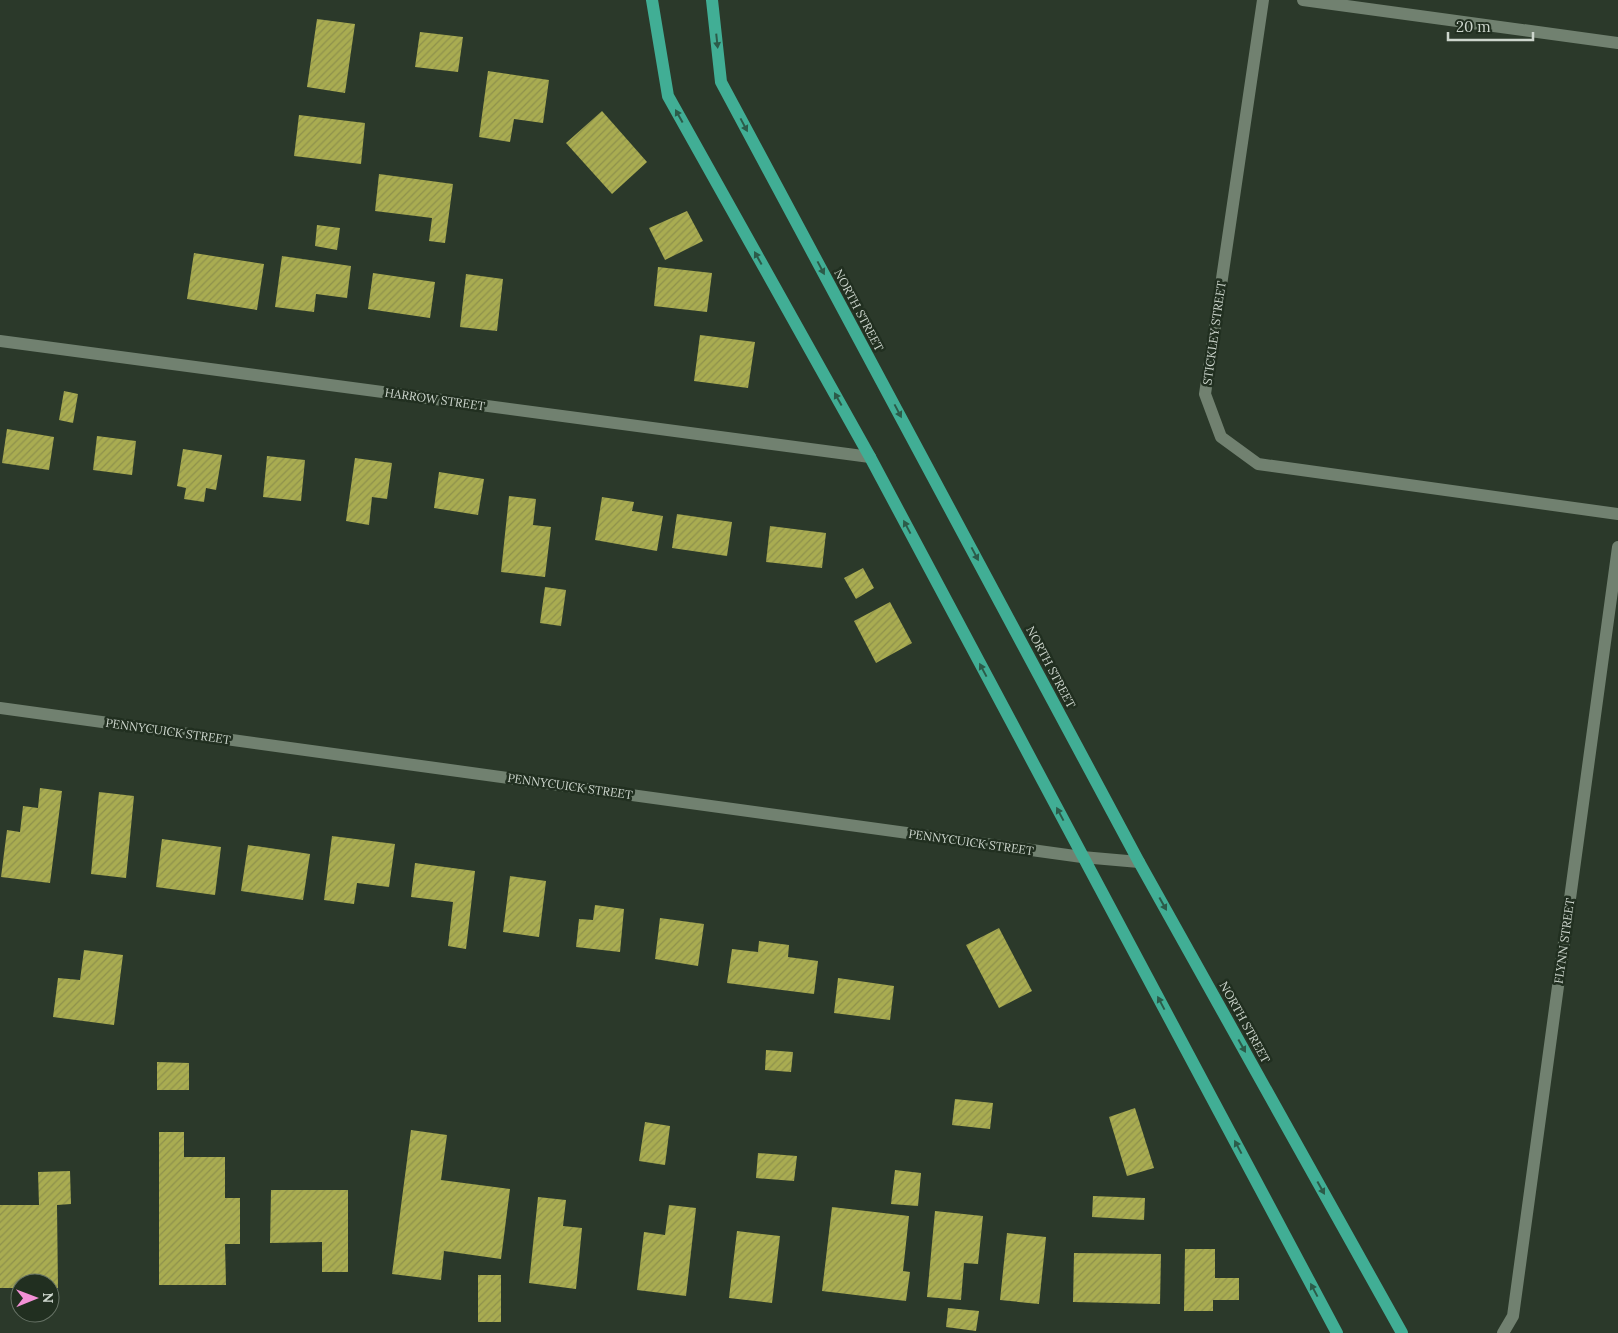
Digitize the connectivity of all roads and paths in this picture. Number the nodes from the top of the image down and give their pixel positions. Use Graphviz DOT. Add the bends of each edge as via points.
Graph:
graph roads {
  1 [pos="652,0"];
  2 [pos="712,0"];
  3 [pos="1263,0"];
  4 [pos="1303,0"];
  5 [pos="1618,43"];
  6 [pos="0,341"];
  7 [pos="870,457"];
  8 [pos="1618,514"];
  9 [pos="1618,547"];
  10 [pos="0,708"];
  11 [pos="1082,857"];
  12 [pos="1140,862"];
  13 [pos="1337,1333"];
  14 [pos="1402,1333"];
  15 [pos="1503,1333"];
  7 -- 1 [label="main road, one-way" via="668,96"];
  2 -- 12 [label="main road, NORTH STREET, one-way" via="721,82"];
  3 -- 8 [label="street, STICKLEY STREET" via="1205,394 1221,437 1258,464"];
  4 -- 5 [label="street"];
  6 -- 7 [label="street, HARROW STREET"];
  11 -- 7 [label="main road, one-way"];
  9 -- 15 [label="street, FLYNN STREET" via="1513,1316"];
  10 -- 11 [label="street, PENNYCUICK STREET"];
  11 -- 12 [label="street, PENNYCUICK STREET"];
  13 -- 11 [label="main road, one-way"];
  12 -- 14 [label="main road, NORTH STREET, one-way"];
}
